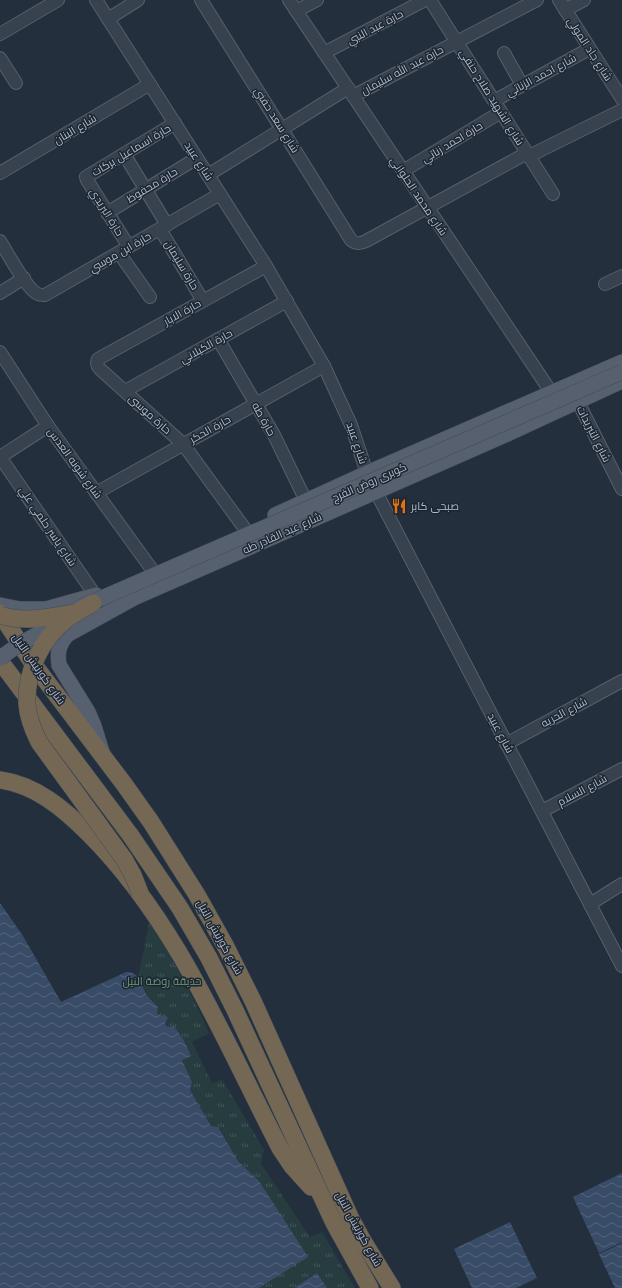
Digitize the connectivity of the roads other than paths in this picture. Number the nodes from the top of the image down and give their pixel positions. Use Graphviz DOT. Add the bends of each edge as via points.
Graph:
graph roads {
  1 [pos="58,0"];
  2 [pos="96,0"];
  3 [pos="138,0"];
  4 [pos="201,0"];
  5 [pos="289,0"];
  6 [pos="317,0"];
  7 [pos="425,0"];
  8 [pos="430,0"];
  9 [pos="537,0"];
  10 [pos="584,0"];
  11 [pos="562,5"];
  12 [pos="296,11"];
  13 [pos="108,19"];
  14 [pos="0,34"];
  15 [pos="457,42"];
  16 [pos="589,49"];
  17 [pos="324,53"];
  18 [pos="504,53"];
  19 [pos="0,58"];
  20 [pos="16,83"];
  21 [pos="150,84"];
  22 [pos="522,85"];
  23 [pos="350,92"];
  24 [pos="622,99"];
  25 [pos="494,101"];
  26 [pos="622,110"];
  27 [pos="501,112"];
  28 [pos="175,123"];
  29 [pos="283,129"];
  30 [pos="124,154"];
  31 [pos="528,155"];
  32 [pos="197,158"];
  33 [pos="403,171"];
  34 [pos="0,173"];
  35 [pos="208,175"];
  36 [pos="87,176"];
  37 [pos="145,190"];
  38 [pos="220,194"];
  39 [pos="553,194"];
  40 [pos="426,208"];
  41 [pos="107,212"];
  42 [pos="163,227"];
  43 [pos="0,241"];
  44 [pos="124,250"];
  45 [pos="266,266"];
  46 [pos="622,276"];
  47 [pos="24,278"];
  48 [pos="605,284"];
  49 [pos="0,294"];
  50 [pos="150,297"];
  51 [pos="203,301"];
  52 [pos="287,301"];
  53 [pos="218,339"];
  54 [pos="0,352"];
  55 [pos="98,359"];
  56 [pos="622,362"];
  57 [pos="324,366"];
  58 [pos="622,372"];
  59 [pos="622,381"];
  60 [pos="125,391"];
  61 [pos="551,392"];
  62 [pos="578,402"];
  63 [pos="256,404"];
  64 [pos="48,426"];
  65 [pos="183,444"];
  66 [pos="0,457"];
  67 [pos="367,472"];
  68 [pos="622,489"];
  69 [pos="376,492"];
  70 [pos="96,493"];
  71 [pos="306,501"];
  72 [pos="321,516"];
  73 [pos="245,529"];
  74 [pos="153,571"];
  75 [pos="94,599"];
  76 [pos="0,605"];
  77 [pos="75,613"];
  78 [pos="0,614"];
  79 [pos="0,622"];
  80 [pos="0,660"];
  81 [pos="622,681"];
  82 [pos="506,744"];
  83 [pos="103,756"];
  84 [pos="622,770"];
  85 [pos="0,780"];
  86 [pos="542,811"];
  87 [pos="622,884"];
  88 [pos="140,893"];
  89 [pos="590,904"];
  90 [pos="622,966"];
  91 [pos="320,1196"];
  92 [pos="370,1288"];
  93 [pos="392,1288"];
  1 -- 14 [label="street"];
  2 -- 13 [label="street, شارع عبيد"];
  3 -- 13 [label="street"];
  4 -- 29 [label="street, شارع سعد حفني"];
  5 -- 12 [label="street, شارع محمد الحلواني"];
  6 -- 12 [label="street"];
  7 -- 17 [label="street, حارة عبد النبي"];
  8 -- 15 [label="street, شارع الشهيد صلاح حنفي"];
  9 -- 15 [label="street, حارة عبد الله سليمان"];
  10 -- 11 [label="street"];
  11 -- 16 [label="street, شارع جاد المولي"];
  12 -- 17 [label="street, شارع محمد الحلواني"];
  13 -- 21 [label="street, شارع عبيد"];
  15 -- 23 [label="street, حارة عبد الله سليمان"];
  15 -- 25 [label="street, شارع الشهيد صلاح حنفي"];
  16 -- 22 [label="street, شارع احمد الزناتي"];
  16 -- 24 [label="street, شارع جاد المولي"];
  17 -- 23 [label="street, شارع محمد الحلواني"];
  18 -- 22 [label="street"];
  19 -- 20 [label="street"];
  21 -- 28 [label="street, شارع عبيد"];
  21 -- 34 [label="street, شارع البنان"];
  22 -- 25 [label="street, شارع احمد الزناتي"];
  23 -- 29 [label="street, حارة عبد الله سليمان"];
  23 -- 33 [label="street, شارع محمد الحلواني"];
  25 -- 27 [label="street, شارع الشهيد صلاح حنفي"];
  26 -- 31 [label="street"];
  27 -- 31 [label="street, شارع الشهيد صلاح حنفي"];
  27 -- 33 [label="street, حارة احمد زناتي"];
  28 -- 30 [label="street, حارة اسماعيل بركات"];
  28 -- 32 [label="street, شارع عبيد"];
  29 -- 35 [label="street, حارة عبد الله سليمان"];
  29 -- 40 [label="street, شارع سعد حفني" via="351,240 358,244"];
  30 -- 36 [label="street, حارة اسماعيل بركات"];
  30 -- 37 [label="street, حارة سليمان"];
  31 -- 39 [label="street, شارع الشهيد صلاح حنفي"];
  31 -- 40 [label="street"];
  32 -- 35 [label="street, شارع عبيد"];
  32 -- 37 [label="street, حارة محفوظ"];
  33 -- 40 [label="street, شارع محمد الحلواني"];
  35 -- 38 [label="street, شارع عبيد"];
  36 -- 41 [label="street, حارة البريدي"];
  37 -- 41 [label="street, حارة محفوظ"];
  37 -- 42 [label="street, حارة سليمان"];
  38 -- 42 [label="street, حارة ابن موسي"];
  38 -- 45 [label="street, شارع عبيد"];
  40 -- 61 [label="street, شارع محمد الحلواني"];
  41 -- 44 [label="street, حارة البريدي"];
  42 -- 44 [label="street, حارة ابن موسي"];
  42 -- 51 [label="street, حارة سليمان"];
  43 -- 47 [label="street, حارة ابن موسي"];
  44 -- 47 [label="street, حارة ابن موسي" via="45,295 39,295 34,291"];
  44 -- 50 [label="street, حارة البريدي"];
  45 -- 51 [label="street, حارة الابار"];
  45 -- 52 [label="street, شارع عبيد"];
  46 -- 48 [label="street"];
  47 -- 49 [label="street"];
  51 -- 55 [label="street, حارة الابار"];
  52 -- 53 [label="street, حارة الكيلاني"];
  52 -- 57 [label="street, شارع عبيد"];
  53 -- 60 [label="street, حارة الكيلاني"];
  53 -- 63 [label="street, حارة طه"];
  54 -- 64 [label="street, شارع شونه العدس"];
  55 -- 60 [label="street, حارة موسى" via="98,366"];
  56 -- 61 [label="main road, شارع عبد القادر طه"];
  57 -- 63 [label="street, حارة الحكر"];
  57 -- 67 [label="street, شارع عبيد" via="351,425"];
  58 -- 75 [label="main road, كوبرى روض الفرج, bridge"];
  59 -- 62 [label="main road, شارع عبد القادر طه"];
  60 -- 65 [label="street, حارة موسى"];
  61 -- 67 [label="main road, شارع عبد القادر طه"];
  62 -- 68 [label="street, شارع التبريدات"];
  62 -- 69 [label="main road, شارع عبد القادر طه"];
  63 -- 65 [label="street, حارة الحكر"];
  63 -- 71 [label="street, حارة طه"];
  64 -- 66 [label="street"];
  64 -- 70 [label="street, شارع شونه العدس"];
  65 -- 70 [label="street, حارة الحكر"];
  65 -- 73 [label="street, حارة موسى"];
  66 -- 75 [label="street, شارع ياسر حلمي علي"];
  67 -- 69 [label="street, شارع عبيد"];
  67 -- 71 [label="main road, شارع عبد القادر طه"];
  69 -- 72 [label="main road, شارع عبد القادر طه"];
  69 -- 82 [label="street, شارع عبيد"];
  70 -- 74 [label="street, شارع شونه العدس"];
  71 -- 73 [label="main road, شارع عبد القادر طه"];
  72 -- 77 [label="main road, bridge" via="295,520 97,606"];
  72 -- 83 [label="main road, شارع عبد القادر طه" via="134,598 67,634 59,648 59,665 88,712"];
  73 -- 74 [label="main road, شارع عبد القادر طه"];
  74 -- 75 [label="main road, شارع عبد القادر طه"];
  75 -- 76 [label="main road, شارع عبد القادر طه" via="46,609 20,610"];
  75 -- 79 [label="main road, كوبرى روض الفرج, bridge" via="61,613"];
  75 -- 88 [label="highway, bridge" via="52,633 41,649 32,667 27,705 38,742 120,853"];
  77 -- 78 [label="highway, bridge" via="22,619"];
  77 -- 80 [label="main road, bridge" via="20,644"];
  78 -- 83 [label="highway, شارع كورنيش النيل" via="34,665"];
  80 -- 91 [label="highway, شارع كورنيش النيل" via="131,836 180,908 235,1010"];
  81 -- 82 [label="street, شارع الحريه"];
  82 -- 86 [label="street, شارع عبيد"];
  83 -- 93 [label="highway, شارع كورنيش النيل" via="151,822 226,947 339,1193 363,1241"];
  84 -- 86 [label="street, شارع السلام"];
  85 -- 88 [label="highway" via="27,787 47,797 97,842"];
  86 -- 89 [label="street, شارع عبيد"];
  87 -- 89 [label="street"];
  88 -- 91 [label="highway" via="192,974 280,1148 305,1182"];
  89 -- 90 [label="street, شارع عبيد"];
  91 -- 92 [label="highway, شارع كورنيش النيل"];
}
